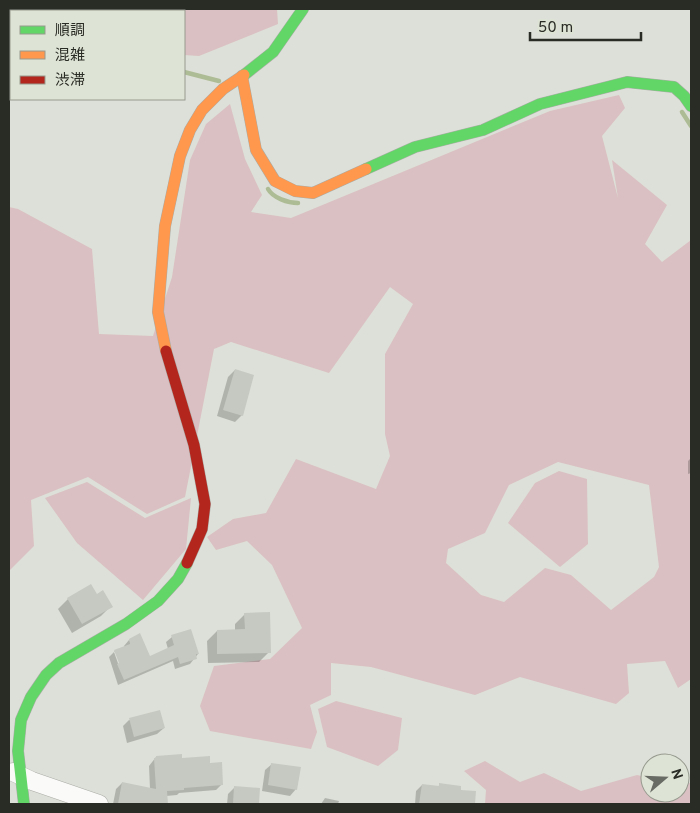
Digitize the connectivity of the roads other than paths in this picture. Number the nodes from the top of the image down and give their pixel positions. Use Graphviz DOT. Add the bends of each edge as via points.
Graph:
graph roads {
  1 [pos="303,9"];
  2 [pos="242,76"];
  3 [pos="691,106"];
  4 [pos="15,717"];
  5 [pos="15,773"];
  6 [pos="24,804"];
  7 [pos="99,804"];
  1 -- 2 [label="street" via="273,52"];
  2 -- 3 [label="street" via="256,150 276,182 295,191 313,193 416,147 483,130 540,104 627,82 674,87"];
  2 -- 4 [label="street" via="202,110 190,130 180,156 165,226 158,312 165,348 194,445 205,504 202,530 178,579 158,602 59,663"];
  4 -- 5 [label="street" via="18,751"];
  5 -- 6 [label="street"];
  5 -- 7 [label="street"];
}
